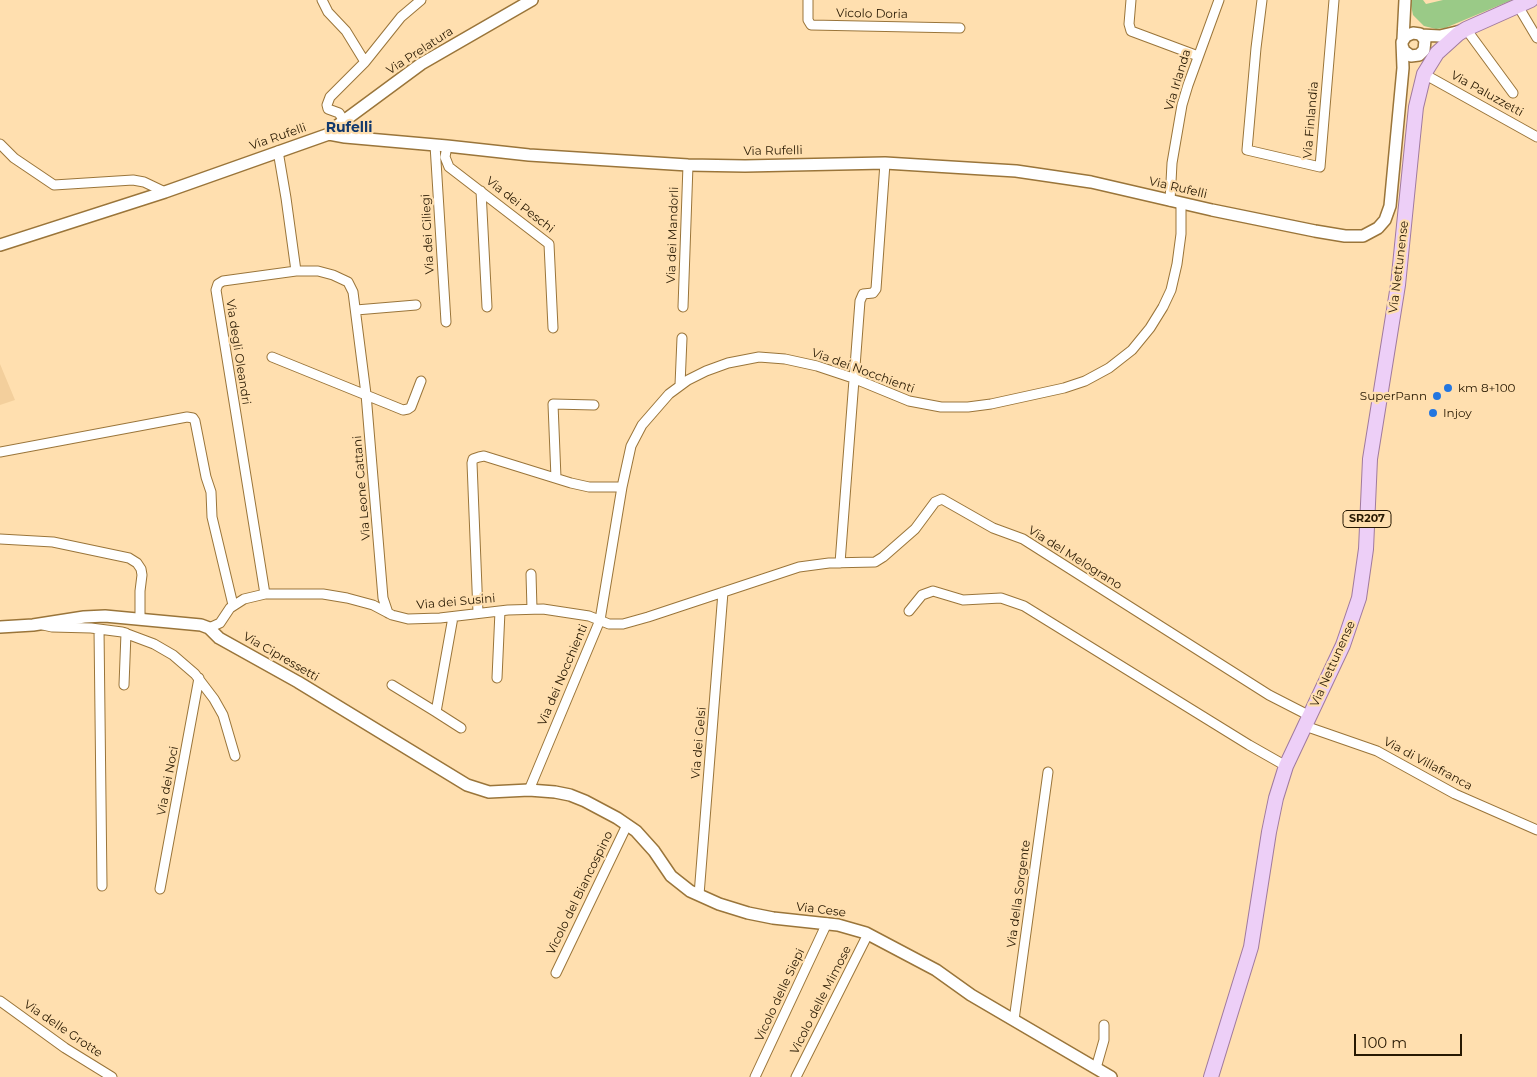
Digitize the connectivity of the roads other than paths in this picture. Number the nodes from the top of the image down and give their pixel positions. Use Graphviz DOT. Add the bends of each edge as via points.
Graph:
graph roads {
  1 [pos="322,0"];
  2 [pos="421,0"];
  3 [pos="532,0"];
  4 [pos="808,0"];
  5 [pos="1131,0"];
  6 [pos="1219,0"];
  7 [pos="1262,0"];
  8 [pos="1334,0"];
  9 [pos="1405,0"];
  10 [pos="1531,0"];
  11 [pos="1518,6"];
  12 [pos="960,28"];
  13 [pos="1466,29"];
  14 [pos="1421,35"];
  15 [pos="1537,38"];
  16 [pos="1403,43"];
  17 [pos="1424,55"];
  18 [pos="1198,56"];
  19 [pos="365,62"];
  20 [pos="1403,68"];
  21 [pos="1424,74"];
  22 [pos="1513,93"];
  23 [pos="344,120"];
  24 [pos="329,134"];
  25 [pos="1537,137"];
  26 [pos="0,144"];
  27 [pos="441,145"];
  28 [pos="278,151"];
  29 [pos="885,163"];
  30 [pos="688,165"];
  31 [pos="481,191"];
  32 [pos="165,192"];
  33 [pos="1175,202"];
  34 [pos="0,245"];
  35 [pos="296,272"];
  36 [pos="416,305"];
  37 [pos="487,307"];
  38 [pos="683,307"];
  39 [pos="356,310"];
  40 [pos="446,322"];
  41 [pos="553,328"];
  42 [pos="682,338"];
  43 [pos="272,357"];
  44 [pos="853,378"];
  45 [pos="421,381"];
  46 [pos="680,385"];
  47 [pos="366,394"];
  48 [pos="594,405"];
  49 [pos="0,452"];
  50 [pos="556,478"];
  51 [pos="622,487"];
  52 [pos="0,539"];
  53 [pos="840,563"];
  54 [pos="531,574"];
  55 [pos="382,580"];
  56 [pos="723,592"];
  57 [pos="266,594"];
  58 [pos="233,605"];
  59 [pos="375,606"];
  60 [pos="532,609"];
  61 [pos="500,611"];
  62 [pos="909,611"];
  63 [pos="388,613"];
  64 [pos="478,613"];
  65 [pos="452,617"];
  66 [pos="140,619"];
  67 [pos="600,620"];
  68 [pos="42,623"];
  69 [pos="0,627"];
  70 [pos="209,628"];
  71 [pos="99,629"];
  72 [pos="126,634"];
  73 [pos="199,678"];
  74 [pos="496,678"];
  75 [pos="124,685"];
  76 [pos="392,685"];
  77 [pos="436,712"];
  78 [pos="1308,721"];
  79 [pos="461,728"];
  80 [pos="235,756"];
  81 [pos="1286,766"];
  82 [pos="1048,772"];
  83 [pos="529,790"];
  84 [pos="627,825"];
  85 [pos="1537,830"];
  86 [pos="102,886"];
  87 [pos="160,889"];
  88 [pos="699,895"];
  89 [pos="828,923"];
  90 [pos="868,934"];
  91 [pos="556,973"];
  92 [pos="0,1000"];
  93 [pos="1014,1020"];
  94 [pos="1104,1025"];
  95 [pos="1096,1068"];
  96 [pos="112,1077"];
  97 [pos="755,1077"];
  98 [pos="796,1077"];
  99 [pos="1111,1077"];
  100 [pos="1211,1077"];
  1 -- 19 [label="street"];
  2 -- 19 [label="street" via="401,17"];
  3 -- 23 [label="street, Via Prelatura" via="427,60"];
  4 -- 12 [label="street, Vicolo Doria" via="808,22 814,26"];
  5 -- 18 [label="street" via="1131,31"];
  6 -- 18 [label="street, Via Irlanda"];
  7 -- 8 [label="street, Via Finlandia" via="1247,150 1320,167"];
  9 -- 14 [label="street" via="1410,17"];
  9 -- 16 [label="street, Via Rufelli"];
  10 -- 11 [label="main road, Via Nettunense / SR207"];
  11 -- 13 [label="main road, Via Nettunense / SR207"];
  11 -- 15 [label="street"];
  13 -- 14 [label="street" via="1440,36"];
  13 -- 17 [label="main road, Via Nettunense / SR207"];
  13 -- 22 [label="street"];
  14 -- 16 [label="street" via="1409,34"];
  14 -- 17 [label="street" via="1430,43"];
  16 -- 17 [label="street" via="1407,54"];
  16 -- 20 [label="street, Via Rufelli"];
  17 -- 20 [label="street"];
  17 -- 21 [label="main road, Via Nettunense / SR207"];
  18 -- 33 [label="street, Via Irlanda" via="1186,89 1172,163"];
  19 -- 23 [label="street" via="328,100 328,109 339,113"];
  20 -- 33 [label="street, Via Rufelli" via="1391,201 1385,220 1374,231 1363,236 1346,236"];
  21 -- 25 [label="street, Via Paluzzetti"];
  21 -- 78 [label="main road, Via Nettunense / SR207" via="1416,106 1398,285 1370,460 1361,589 1343,645"];
  23 -- 24 [label="street, Via Prelatura"];
  24 -- 27 [label="street, Via Rufelli"];
  24 -- 28 [label="street, Via Rufelli"];
  26 -- 32 [label="street" via="14,158 54,185 133,180"];
  27 -- 30 [label="street, Via Rufelli" via="529,155"];
  27 -- 31 [label="street, Via dei Peschi" via="449,167"];
  27 -- 40 [label="street, Via dei Ciliegi"];
  28 -- 32 [label="street, Via Rufelli"];
  28 -- 35 [label="street"];
  29 -- 30 [label="street, Via Rufelli"];
  29 -- 33 [label="street, Via Rufelli" via="1058,176"];
  29 -- 44 [label="street" via="876,289 872,294 863,294 860,299"];
  30 -- 38 [label="street, Via dei Mandorli"];
  31 -- 37 [label="street"];
  31 -- 41 [label="street, Via dei Peschi" via="549,244"];
  32 -- 34 [label="street, Via Rufelli"];
  33 -- 44 [label="street, Via dei Nocchienti" via="1179,251 1168,300 1136,346 1097,375 1070,386 1026,397 954,408 914,403"];
  35 -- 39 [label="street, Via Leone Cattani" via="322,272 346,281 352,288"];
  35 -- 57 [label="street, Via degli Oleandri" via="223,281 216,288"];
  36 -- 39 [label="street"];
  39 -- 47 [label="street, Via Leone Cattani"];
  42 -- 46 [label="street"];
  43 -- 47 [label="street"];
  44 -- 46 [label="street, Via dei Nocchienti" via="796,361 759,357 720,365"];
  44 -- 53 [label="street"];
  45 -- 47 [label="street" via="412,405 406,410"];
  46 -- 51 [label="street, Via dei Nocchienti" via="660,404 638,433 630,451"];
  47 -- 55 [label="street, Via Leone Cattani"];
  48 -- 50 [label="street" via="554,404"];
  49 -- 58 [label="street" via="193,418"];
  50 -- 51 [label="street" via="589,486"];
  50 -- 64 [label="street" via="484,456 472,461"];
  51 -- 67 [label="street, Via dei Nocchienti"];
  52 -- 66 [label="street" via="52,542 128,558 141,569"];
  53 -- 56 [label="street, Via del Melograno" via="799,568"];
  53 -- 78 [label="street, Via del Melograno" via="877,561 915,529 935,502 944,499 993,528 1023,539"];
  54 -- 60 [label="street"];
  55 -- 59 [label="street, Via Leone Cattani"];
  55 -- 63 [label="street, Via Leone Cattani"];
  56 -- 67 [label="street, Via del Melograno" via="637,621 615,624"];
  56 -- 88 [label="street, Via dei Gelsi"];
  57 -- 58 [label="street, Via dei Susini"];
  57 -- 59 [label="street, Via dei Susini" via="323,594"];
  58 -- 70 [label="street" via="220,623"];
  59 -- 63 [label="street, Via dei Susini"];
  60 -- 61 [label="street, Via dei Susini"];
  60 -- 67 [label="street, Via dei Susini"];
  61 -- 64 [label="street, Via dei Susini"];
  61 -- 74 [label="street"];
  62 -- 81 [label="street" via="922,595 933,590 963,600 1001,598 1024,606"];
  63 -- 65 [label="street, Via dei Susini" via="412,619"];
  64 -- 65 [label="street, Via dei Susini"];
  65 -- 77 [label="street"];
  66 -- 68 [label="street, Via Cipressetti" via="91,616"];
  66 -- 70 [label="street, Via Cipressetti"];
  67 -- 83 [label="street, Via dei Nocchienti"];
  68 -- 69 [label="street, Via Cipressetti"];
  68 -- 71 [label="street" via="52,627"];
  70 -- 83 [label="street, Via Cipressetti" via="219,638 467,785 488,792"];
  71 -- 72 [label="street"];
  71 -- 86 [label="street"];
  72 -- 73 [label="street" via="168,651"];
  72 -- 75 [label="street"];
  73 -- 80 [label="street" via="223,715"];
  73 -- 87 [label="street, Via dei Noci"];
  76 -- 77 [label="street"];
  77 -- 79 [label="street"];
  78 -- 81 [label="main road, Via Nettunense / SR207"];
  78 -- 85 [label="street, Via di Villafranca" via="1377,751 1455,794"];
  81 -- 100 [label="main road, Via Nettunense / SR207" via="1271,817 1251,947"];
  82 -- 93 [label="street, Via della Sorgente"];
  83 -- 84 [label="street, Via Cese" via="579,798"];
  84 -- 88 [label="street, Via Cese" via="647,843 676,880"];
  84 -- 91 [label="street, Vicolo del Biancospino"];
  88 -- 89 [label="street, Via Cese" via="748,913"];
  89 -- 90 [label="street, Via Cese"];
  89 -- 97 [label="street, Vicolo delle Siepi"];
  90 -- 93 [label="street, Via Cese" via="936,970"];
  90 -- 98 [label="street, Vicolo delle Mimose"];
  92 -- 96 [label="street, Via delle Grotte" via="65,1048"];
  93 -- 95 [label="street, Via Cese"];
  94 -- 95 [label="street" via="1104,1040"];
  95 -- 99 [label="street, Via Cese"];
}
